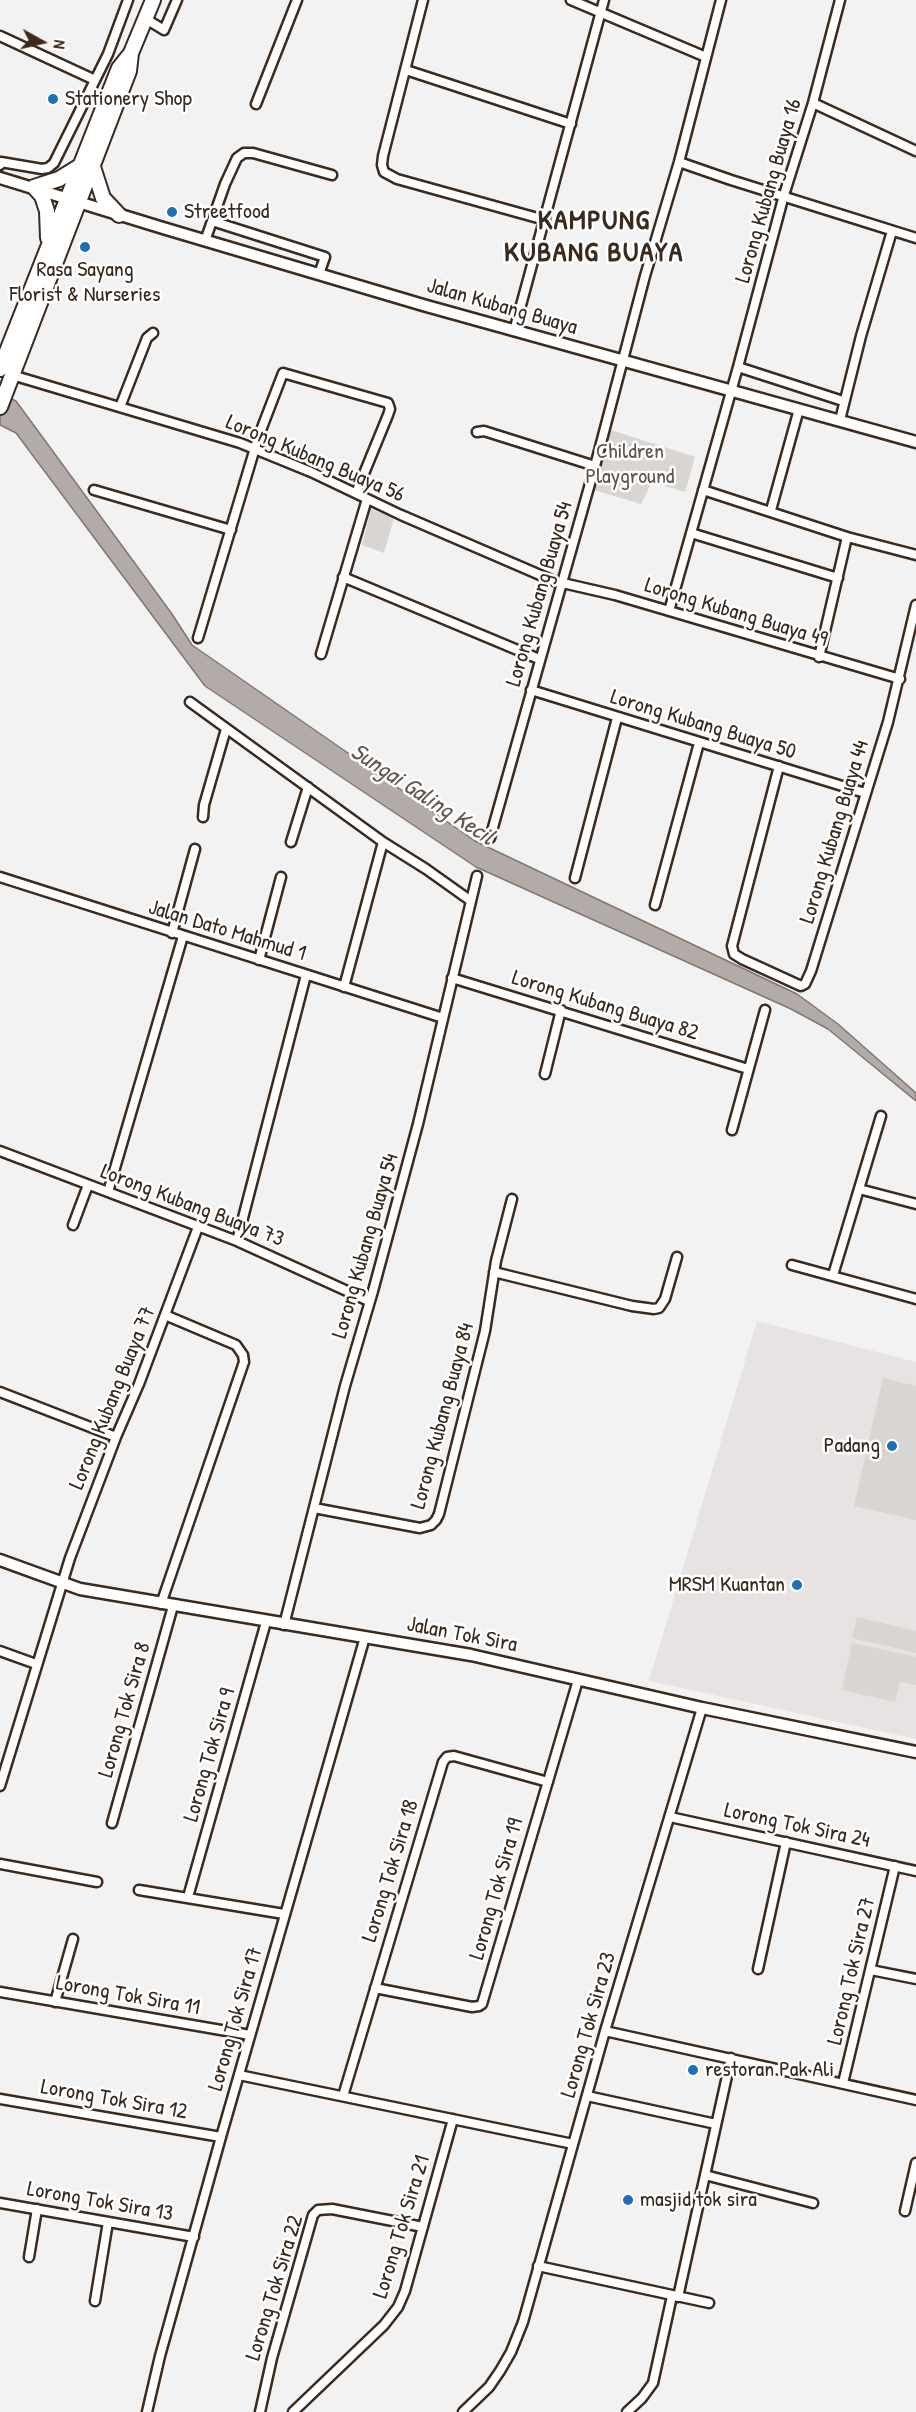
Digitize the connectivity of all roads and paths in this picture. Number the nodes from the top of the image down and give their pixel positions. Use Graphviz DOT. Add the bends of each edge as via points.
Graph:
graph roads {
  1 [pos="128,0"];
  2 [pos="153,0"];
  3 [pos="177,0"];
  4 [pos="297,0"];
  5 [pos="423,0"];
  6 [pos="571,0"];
  7 [pos="604,0"];
  8 [pos="721,0"];
  9 [pos="840,0"];
  10 [pos="601,13"];
  11 [pos="146,19"];
  12 [pos="0,36"];
  13 [pos="706,57"];
  14 [pos="406,70"];
  15 [pos="95,80"];
  16 [pos="813,103"];
  17 [pos="256,104"];
  18 [pos="571,124"];
  19 [pos="916,152"];
  20 [pos="679,162"];
  21 [pos="1,164"];
  22 [pos="87,166"];
  23 [pos="332,175"];
  24 [pos="0,178"];
  25 [pos="34,187"];
  26 [pos="784,195"];
  27 [pos="73,200"];
  28 [pos="119,215"];
  29 [pos="544,220"];
  30 [pos="212,221"];
  31 [pos="892,231"];
  32 [pos="916,238"];
  33 [pos="205,241"];
  34 [pos="46,249"];
  35 [pos="319,274"];
  36 [pos="514,331"];
  37 [pos="153,333"];
  38 [pos="624,360"];
  39 [pos="738,367"];
  40 [pos="6,372"];
  41 [pos="731,391"];
  42 [pos="843,400"];
  43 [pos="0,407"];
  44 [pos="120,407"];
  45 [pos="799,409"];
  46 [pos="840,420"];
  47 [pos="477,432"];
  48 [pos="916,442"];
  49 [pos="255,449"];
  50 [pos="595,466"];
  51 [pos="94,490"];
  52 [pos="703,490"];
  53 [pos="356,494"];
  54 [pos="367,499"];
  55 [pos="771,510"];
  56 [pos="231,530"];
  57 [pos="691,532"];
  58 [pos="847,537"];
  59 [pos="916,555"];
  60 [pos="343,577"];
  61 [pos="838,578"];
  62 [pos="562,582"];
  63 [pos="916,605"];
  64 [pos="669,611"];
  65 [pos="198,638"];
  66 [pos="321,654"];
  67 [pos="819,657"];
  68 [pos="539,659"];
  69 [pos="900,680"];
  70 [pos="531,690"];
  71 [pos="190,702"];
  72 [pos="617,718"];
  73 [pos="226,729"];
  74 [pos="699,743"];
  75 [pos="779,766"];
  76 [pos="308,787"];
  77 [pos="865,793"];
  78 [pos="203,817"];
  79 [pos="490,838"];
  80 [pos="291,842"];
  81 [pos="383,842"];
  82 [pos="195,849"];
  83 [pos="477,876"];
  84 [pos="0,877"];
  85 [pos="281,877"];
  86 [pos="574,878"];
  87 [pos="471,901"];
  88 [pos="655,905"];
  89 [pos="172,933"];
  90 [pos="183,936"];
  91 [pos="259,960"];
  92 [pos="306,975"];
  93 [pos="452,978"];
  94 [pos="344,987"];
  95 [pos="561,1010"];
  96 [pos="765,1010"];
  97 [pos="443,1018"];
  98 [pos="748,1069"];
  99 [pos="545,1074"];
  100 [pos="882,1116"];
  101 [pos="732,1131"];
  102 [pos="0,1151"];
  103 [pos="88,1185"];
  104 [pos="859,1189"];
  105 [pos="108,1192"];
  106 [pos="512,1199"];
  107 [pos="916,1204"];
  108 [pos="73,1225"];
  109 [pos="198,1227"];
  110 [pos="237,1241"];
  111 [pos="676,1257"];
  112 [pos="792,1265"];
  113 [pos="494,1272"];
  114 [pos="833,1275"];
  115 [pos="916,1299"];
  116 [pos="369,1301"];
  117 [pos="165,1315"];
  118 [pos="0,1392"];
  119 [pos="116,1437"];
  120 [pos="314,1508"];
  121 [pos="0,1560"];
  122 [pos="62,1584"];
  123 [pos="161,1604"];
  124 [pos="173,1606"];
  125 [pos="266,1622"];
  126 [pos="284,1625"];
  127 [pos="365,1636"];
  128 [pos="0,1651"];
  129 [pos="36,1664"];
  130 [pos="578,1680"];
  131 [pos="702,1708"];
  132 [pos="916,1752"];
  133 [pos="4,1755"];
  134 [pos="548,1782"];
  135 [pos="0,1786"];
  136 [pos="670,1817"];
  137 [pos="112,1823"];
  138 [pos="786,1842"];
  139 [pos="0,1864"];
  140 [pos="895,1866"];
  141 [pos="916,1871"];
  142 [pos="97,1882"];
  143 [pos="139,1890"];
  144 [pos="188,1897"];
  145 [pos="285,1914"];
  146 [pos="74,1939"];
  147 [pos="758,1968"];
  148 [pos="871,1970"];
  149 [pos="916,1979"];
  150 [pos="375,1988"];
  151 [pos="0,1992"];
  152 [pos="55,2002"];
  153 [pos="604,2031"];
  154 [pos="250,2035"];
  155 [pos="731,2058"];
  156 [pos="239,2075"];
  157 [pos="843,2083"];
  158 [pos="343,2096"];
  159 [pos="587,2096"];
  160 [pos="0,2098"];
  161 [pos="916,2100"];
  162 [pos="453,2119"];
  163 [pos="716,2124"];
  164 [pos="221,2137"];
  165 [pos="573,2144"];
  166 [pos="916,2163"];
  167 [pos="705,2175"];
  168 [pos="0,2203"];
  169 [pos="813,2203"];
  170 [pos="37,2209"];
  171 [pos="905,2211"];
  172 [pos="108,2222"];
  173 [pos="423,2227"];
  174 [pos="194,2237"];
  175 [pos="29,2257"];
  176 [pos="538,2266"];
  177 [pos="675,2296"];
  178 [pos="95,2301"];
  179 [pos="709,2303"];
  180 [pos="147,2412"];
  181 [pos="260,2412"];
  182 [pos="293,2412"];
  183 [pos="463,2412"];
  184 [pos="627,2412"];
  1 -- 15 [label="street"];
  2 -- 11 [label="main road"];
  3 -- 11 [label="street" via="164,30"];
  4 -- 17 [label="street"];
  5 -- 14 [label="street"];
  6 -- 10 [label="street"];
  7 -- 10 [label="street"];
  8 -- 13 [label="street, Lorong Kubang Buaya 54"];
  9 -- 16 [label="street, Lorong Kubang Buaya 16"];
  10 -- 13 [label="street"];
  10 -- 18 [label="street"];
  11 -- 22 [label="main road" via="131,53 129,71"];
  12 -- 15 [label="street"];
  13 -- 20 [label="street, Lorong Kubang Buaya 54"];
  14 -- 18 [label="street"];
  14 -- 29 [label="street" via="383,156 384,172"];
  15 -- 21 [label="street" via="48,168"];
  16 -- 19 [label="street"];
  16 -- 26 [label="street, Lorong Kubang Buaya 16"];
  18 -- 29 [label="street"];
  20 -- 26 [label="street"];
  20 -- 38 [label="street, Lorong Kubang Buaya 54"];
  22 -- 25 [label="main road"];
  22 -- 27 [label="main road"];
  22 -- 28 [label="main road" via="103,198"];
  23 -- 30 [label="street" via="244,153 237,158"];
  24 -- 25 [label="street, Jalan Kubang Buaya"];
  25 -- 27 [label="street, Jalan Kubang Buaya"];
  25 -- 34 [label="main road" via="47,211"];
  26 -- 31 [label="street"];
  26 -- 39 [label="street, Lorong Kubang Buaya 16"];
  27 -- 28 [label="street, Jalan Kubang Buaya"];
  27 -- 34 [label="main road"];
  27 -- 40 [label="main road"];
  28 -- 33 [label="street, Jalan Kubang Buaya"];
  29 -- 36 [label="street"];
  30 -- 33 [label="street"];
  30 -- 35 [label="street" via="325,257"];
  31 -- 32 [label="street"];
  31 -- 42 [label="street"];
  33 -- 35 [label="street, Jalan Kubang Buaya"];
  34 -- 40 [label="main road"];
  35 -- 36 [label="street, Jalan Kubang Buaya"];
  36 -- 38 [label="street, Jalan Kubang Buaya"];
  37 -- 44 [label="street" via="147,338"];
  38 -- 41 [label="street, Jalan Kubang Buaya"];
  38 -- 50 [label="street, Lorong Kubang Buaya 54"];
  39 -- 41 [label="street, Lorong Kubang Buaya 16"];
  39 -- 42 [label="street"];
  40 -- 43 [label="main road" via="6,393"];
  40 -- 44 [label="street, Lorong Kubang Buaya 56"];
  41 -- 45 [label="street, Jalan Kubang Buaya"];
  41 -- 52 [label="street, Lorong Kubang Buaya 16"];
  42 -- 46 [label="street"];
  44 -- 49 [label="street, Lorong Kubang Buaya 56"];
  45 -- 46 [label="street, Jalan Kubang Buaya"];
  45 -- 55 [label="street"];
  46 -- 48 [label="street, Jalan Kubang Buaya"];
  47 -- 50 [label="street"];
  49 -- 53 [label="street, Lorong Kubang Buaya 56"];
  49 -- 53 [label="street" via="283,373 384,400 390,409"];
  49 -- 56 [label="street"];
  50 -- 62 [label="street, Lorong Kubang Buaya 54"];
  51 -- 56 [label="street"];
  52 -- 55 [label="street"];
  52 -- 57 [label="street, Lorong Kubang Buaya 16"];
  53 -- 54 [label="street, Lorong Kubang Buaya 56"];
  54 -- 60 [label="street"];
  54 -- 62 [label="street, Lorong Kubang Buaya 56"];
  55 -- 58 [label="street"];
  56 -- 65 [label="street"];
  57 -- 61 [label="street"];
  57 -- 64 [label="street, Lorong Kubang Buaya 16"];
  58 -- 59 [label="street"];
  58 -- 61 [label="street"];
  60 -- 66 [label="street"];
  60 -- 68 [label="street"];
  61 -- 67 [label="street"];
  62 -- 64 [label="street, Lorong Kubang Buaya 49"];
  62 -- 68 [label="street, Lorong Kubang Buaya 54"];
  63 -- 69 [label="street, Lorong Kubang Buaya 44"];
  64 -- 67 [label="street, Lorong Kubang Buaya 49"];
  67 -- 69 [label="street, Lorong Kubang Buaya 49"];
  68 -- 70 [label="street, Lorong Kubang Buaya 54"];
  69 -- 77 [label="street, Lorong Kubang Buaya 44"];
  70 -- 72 [label="street, Lorong Kubang Buaya 50"];
  70 -- 79 [label="street, Lorong Kubang Buaya 54"];
  71 -- 73 [label="street"];
  72 -- 74 [label="street, Lorong Kubang Buaya 50"];
  72 -- 86 [label="street"];
  73 -- 76 [label="street"];
  73 -- 78 [label="street"];
  74 -- 75 [label="street, Lorong Kubang Buaya 50"];
  74 -- 88 [label="street"];
  75 -- 77 [label="street, Lorong Kubang Buaya 50"];
  75 -- 77 [label="street, Lorong Kubang Buaya 44" via="732,946 734,954 742,959 794,984 805,984"];
  76 -- 80 [label="street"];
  76 -- 81 [label="street"];
  81 -- 87 [label="street"];
  81 -- 94 [label="street"];
  82 -- 89 [label="street"];
  83 -- 87 [label="street, Lorong Kubang Buaya 54"];
  84 -- 89 [label="street, Jalan Dato Mahmud 1"];
  85 -- 91 [label="street"];
  87 -- 93 [label="street, Lorong Kubang Buaya 54"];
  89 -- 90 [label="street, Jalan Dato Mahmud 1"];
  90 -- 91 [label="street, Jalan Dato Mahmud 1"];
  90 -- 105 [label="street"];
  91 -- 92 [label="street, Jalan Dato Mahmud 1"];
  92 -- 94 [label="street, Jalan Dato Mahmud 1"];
  92 -- 110 [label="street"];
  93 -- 95 [label="street, Lorong Kubang Buaya 82"];
  93 -- 97 [label="street, Lorong Kubang Buaya 54"];
  94 -- 97 [label="street, Jalan Dato Mahmud 1"];
  95 -- 98 [label="street, Lorong Kubang Buaya 82"];
  95 -- 99 [label="street"];
  96 -- 98 [label="street"];
  97 -- 116 [label="street, Lorong Kubang Buaya 54"];
  98 -- 101 [label="street"];
  100 -- 104 [label="street"];
  102 -- 103 [label="street, Lorong Kubang Buaya 73"];
  103 -- 105 [label="street, Lorong Kubang Buaya 73"];
  103 -- 108 [label="street"];
  104 -- 107 [label="street"];
  104 -- 114 [label="street"];
  105 -- 109 [label="street, Lorong Kubang Buaya 73"];
  106 -- 113 [label="street, Lorong Kubang Buaya 84"];
  109 -- 110 [label="street, Lorong Kubang Buaya 73"];
  109 -- 117 [label="street, Lorong Kubang Buaya 77"];
  110 -- 116 [label="street, Lorong Kubang Buaya 73"];
  111 -- 113 [label="street" via="665,1299 654,1310"];
  112 -- 114 [label="street"];
  113 -- 120 [label="street, Lorong Kubang Buaya 84" via="485,1331 436,1520 420,1528"];
  114 -- 115 [label="street"];
  116 -- 120 [label="street, Lorong Kubang Buaya 54"];
  117 -- 119 [label="street, Lorong Kubang Buaya 77"];
  117 -- 123 [label="street" via="236,1345 244,1362"];
  118 -- 119 [label="street"];
  119 -- 122 [label="street, Lorong Kubang Buaya 77"];
  120 -- 126 [label="street, Lorong Kubang Buaya 54"];
  121 -- 122 [label="street, Jalan Tok Sira"];
  122 -- 123 [label="street, Jalan Tok Sira"];
  122 -- 129 [label="street, Lorong Kubang Buaya 77"];
  123 -- 124 [label="street, Jalan Tok Sira"];
  124 -- 125 [label="street, Jalan Tok Sira"];
  124 -- 137 [label="street, Lorong Tok Sira 8"];
  125 -- 126 [label="street, Jalan Tok Sira"];
  125 -- 144 [label="street, Lorong Tok Sira 9"];
  126 -- 127 [label="street, Jalan Tok Sira"];
  127 -- 130 [label="street, Jalan Tok Sira"];
  127 -- 145 [label="street, Lorong Tok Sira 17"];
  128 -- 129 [label="street"];
  129 -- 133 [label="street, Lorong Kubang Buaya 77"];
  130 -- 131 [label="street, Jalan Tok Sira"];
  130 -- 134 [label="street, Lorong Tok Sira 19"];
  131 -- 132 [label="street, Jalan Tok Sira"];
  131 -- 136 [label="street, Lorong Tok Sira 23"];
  133 -- 135 [label="street, Lorong Kubang Buaya 77"];
  134 -- 150 [label="street, Lorong Tok Sira 19" via="482,2004 472,2007"];
  134 -- 150 [label="street, Lorong Tok Sira 18" via="454,1756 442,1762"];
  136 -- 138 [label="street, Lorong Tok Sira 24"];
  136 -- 153 [label="street, Lorong Tok Sira 23"];
  138 -- 140 [label="street, Lorong Tok Sira 24"];
  138 -- 147 [label="street"];
  139 -- 142 [label="street"];
  140 -- 141 [label="street, Lorong Tok Sira 24"];
  140 -- 148 [label="street, Lorong Tok Sira 27"];
  143 -- 144 [label="street"];
  144 -- 145 [label="street"];
  145 -- 154 [label="street, Lorong Tok Sira 17"];
  146 -- 152 [label="street"];
  148 -- 149 [label="street"];
  148 -- 157 [label="street, Lorong Tok Sira 27"];
  150 -- 158 [label="street, Lorong Tok Sira 18"];
  151 -- 152 [label="street, Lorong Tok Sira 11"];
  152 -- 154 [label="street, Lorong Tok Sira 11"];
  153 -- 155 [label="street"];
  153 -- 159 [label="street, Lorong Tok Sira 23"];
  154 -- 156 [label="street, Lorong Tok Sira 17"];
  155 -- 157 [label="street"];
  155 -- 163 [label="street"];
  156 -- 158 [label="street"];
  156 -- 164 [label="street, Lorong Tok Sira 17"];
  157 -- 161 [label="street"];
  158 -- 162 [label="street"];
  159 -- 163 [label="street"];
  159 -- 165 [label="street, Lorong Tok Sira 23"];
  160 -- 164 [label="street, Lorong Tok Sira 12"];
  162 -- 165 [label="street"];
  162 -- 173 [label="street, Lorong Tok Sira 21"];
  163 -- 167 [label="street"];
  164 -- 174 [label="street, Lorong Tok Sira 17"];
  165 -- 176 [label="street, Lorong Tok Sira 23"];
  166 -- 171 [label="street"];
  167 -- 169 [label="street"];
  167 -- 177 [label="street"];
  168 -- 170 [label="street, Lorong Tok Sira 13"];
  170 -- 172 [label="street, Lorong Tok Sira 13"];
  170 -- 175 [label="street"];
  172 -- 174 [label="street, Lorong Tok Sira 13"];
  172 -- 178 [label="street"];
  173 -- 181 [label="street, Lorong Tok Sira 22" via="332,2209 318,2210 313,2215"];
  173 -- 182 [label="street, Lorong Tok Sira 21" via="405,2291 393,2314"];
  174 -- 180 [label="street, Lorong Tok Sira 17"];
  176 -- 177 [label="street"];
  176 -- 183 [label="street, Lorong Tok Sira 23" via="511,2352 489,2387"];
  177 -- 179 [label="street"];
  177 -- 184 [label="street" via="653,2383"];
}
